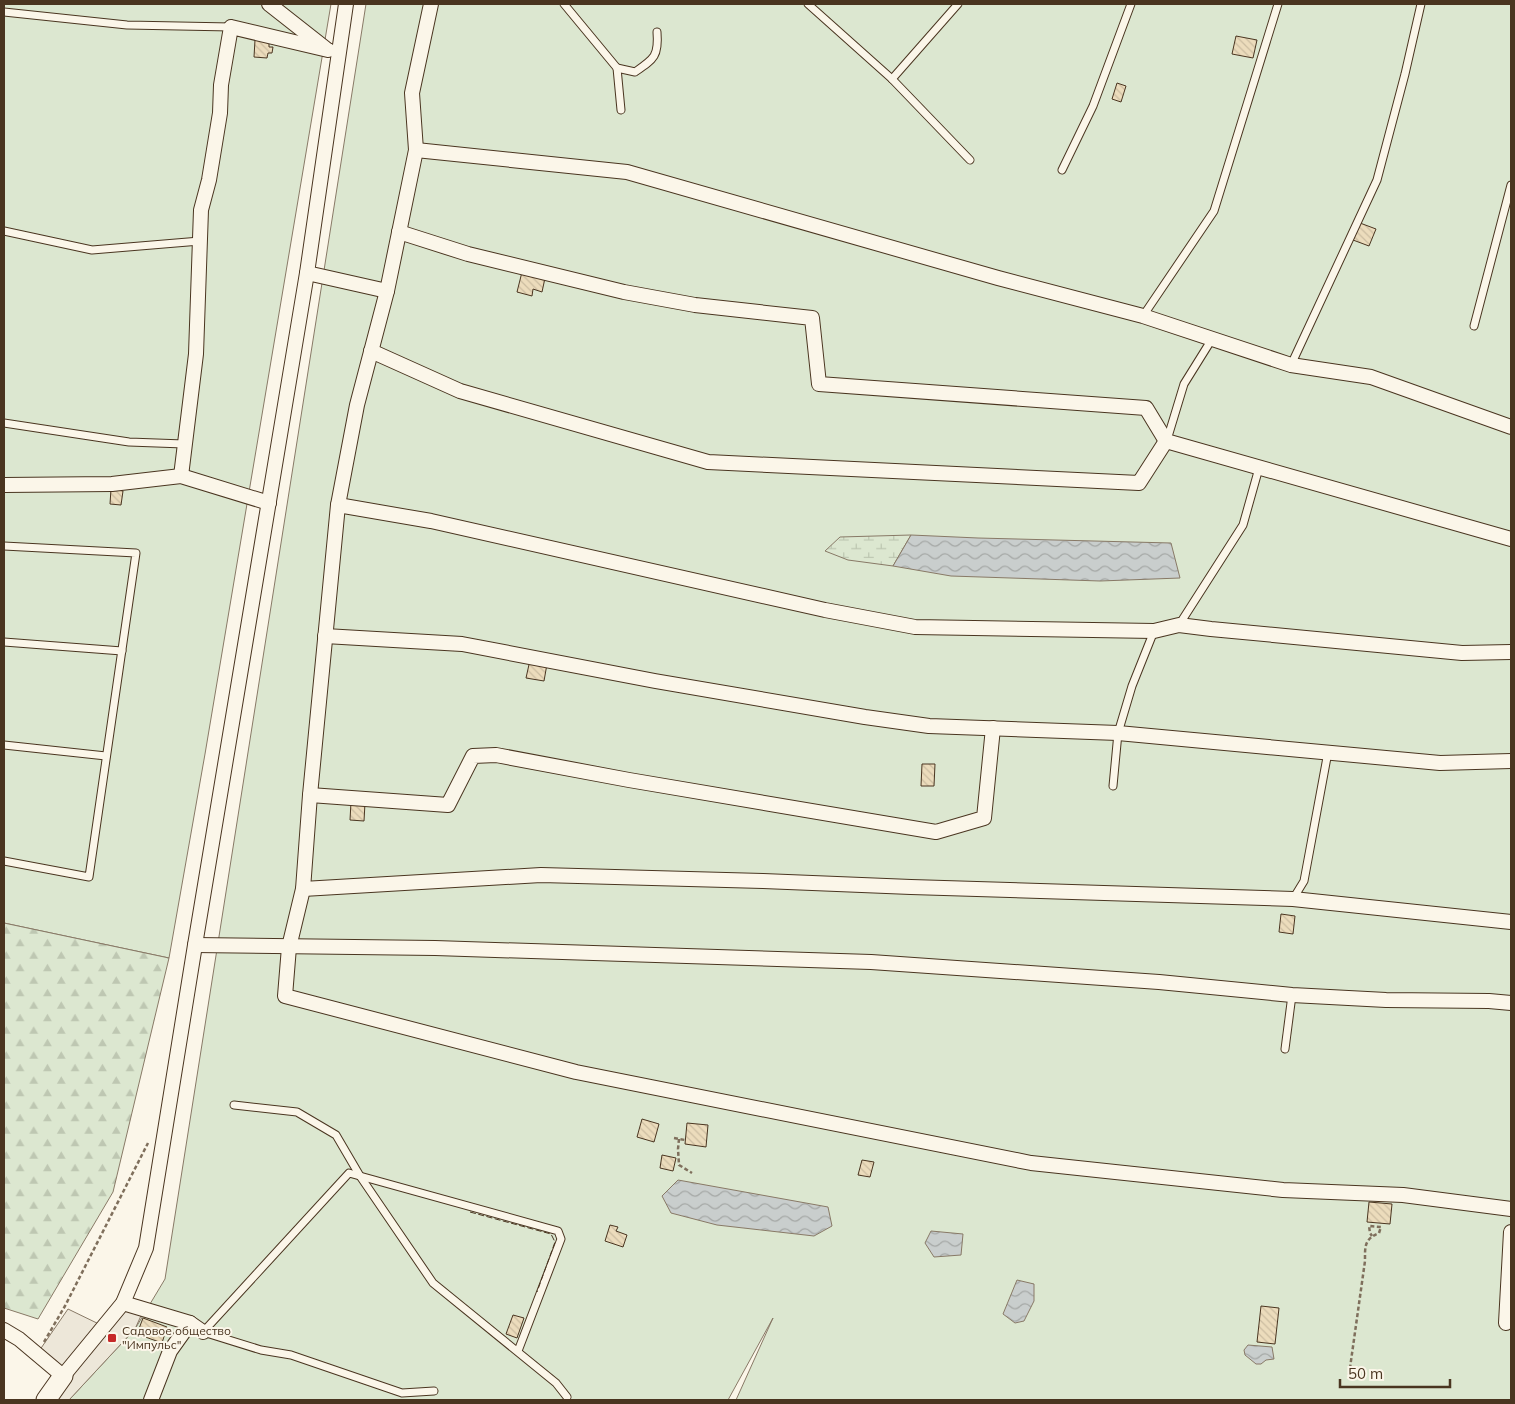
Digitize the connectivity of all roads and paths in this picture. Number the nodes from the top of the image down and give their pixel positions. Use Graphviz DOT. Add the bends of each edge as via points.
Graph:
graph roads {
  1 [pos="269,4"];
  2 [pos="346,4"];
  3 [pos="431,4"];
  4 [pos="564,4"];
  5 [pos="808,4"];
  6 [pos="958,4"];
  7 [pos="1131,4"];
  8 [pos="1278,4"];
  9 [pos="1421,4"];
  10 [pos="4,12"];
  11 [pos="231,27"];
  12 [pos="657,32"];
  13 [pos="333,54"];
  14 [pos="617,68"];
  15 [pos="892,79"];
  16 [pos="621,110"];
  17 [pos="416,150"];
  18 [pos="970,160"];
  19 [pos="1062,170"];
  20 [pos="1511,185"];
  21 [pos="4,231"];
  22 [pos="399,232"];
  23 [pos="200,241"];
  24 [pos="307,273"];
  25 [pos="387,291"];
  26 [pos="1143,316"];
  27 [pos="1474,326"];
  28 [pos="1212,339"];
  29 [pos="371,352"];
  30 [pos="1291,365"];
  31 [pos="4,423"];
  32 [pos="1511,427"];
  33 [pos="1166,442"];
  34 [pos="184,444"];
  35 [pos="1259,468"];
  36 [pos="181,476"];
  37 [pos="4,485"];
  38 [pos="269,503"];
  39 [pos="338,505"];
  40 [pos="1511,539"];
  41 [pos="4,546"];
  42 [pos="1180,625"];
  43 [pos="1154,631"];
  44 [pos="325,636"];
  45 [pos="4,642"];
  46 [pos="122,651"];
  47 [pos="1511,652"];
  48 [pos="993,728"];
  49 [pos="1118,733"];
  50 [pos="4,744"];
  51 [pos="1328,752"];
  52 [pos="106,756"];
  53 [pos="1511,762"];
  54 [pos="1113,786"];
  55 [pos="310,795"];
  56 [pos="4,861"];
  57 [pos="303,889"];
  58 [pos="1292,899"];
  59 [pos="1511,922"];
  60 [pos="195,945"];
  61 [pos="290,947"];
  62 [pos="1292,994"];
  63 [pos="1511,1003"];
  64 [pos="1286,1048"];
  65 [pos="234,1105"];
  66 [pos="674,1138"];
  67 [pos="679,1139"];
  68 [pos="149,1140"];
  69 [pos="685,1140"];
  70 [pos="692,1173"];
  71 [pos="360,1176"];
  72 [pos="1511,1209"];
  73 [pos="1511,1232"];
  74 [pos="1372,1236"];
  75 [pos="123,1303"];
  76 [pos="190,1323"];
  77 [pos="1509,1323"];
  78 [pos="4,1330"];
  79 [pos="203,1332"];
  80 [pos="518,1350"];
  81 [pos="37,1354"];
  82 [pos="1349,1375"];
  83 [pos="63,1376"];
  84 [pos="434,1392"];
  85 [pos="567,1397"];
  86 [pos="46,1400"];
  87 [pos="151,1400"];
  1 -- 13 [label="street"];
  2 -- 13 [label="street"];
  3 -- 17 [label="street" via="412,93"];
  4 -- 14 [label="lane"];
  5 -- 15 [label="lane"];
  6 -- 15 [label="lane"];
  7 -- 19 [label="lane" via="1093,106"];
  8 -- 26 [label="lane" via="1214,211"];
  9 -- 30 [label="lane" via="1377,180"];
  10 -- 11 [label="lane" via="127,25"];
  11 -- 13 [label="street"];
  11 -- 23 [label="street" via="221,85 220,113 201,210"];
  12 -- 14 [label="lane" via="658,46 652,60 635,72"];
  13 -- 24 [label="street"];
  14 -- 16 [label="lane"];
  15 -- 18 [label="lane"];
  17 -- 22 [label="street"];
  17 -- 26 [label="street" via="627,172"];
  20 -- 27 [label="lane"];
  21 -- 23 [label="lane" via="92,250"];
  22 -- 25 [label="street"];
  22 -- 33 [label="street" via="468,254 624,292 695,305 812,318 819,384 1146,408"];
  23 -- 34 [label="street" via="196,354"];
  24 -- 25 [label="street"];
  24 -- 38 [label="street"];
  25 -- 29 [label="street"];
  26 -- 28 [label="street"];
  28 -- 30 [label="street"];
  28 -- 33 [label="lane" via="1184,384"];
  29 -- 33 [label="street" via="460,391 708,462 1139,483"];
  29 -- 39 [label="street" via="357,404"];
  30 -- 32 [label="street" via="1371,377"];
  31 -- 34 [label="lane" via="129,442"];
  33 -- 35 [label="street"];
  34 -- 36 [label="street"];
  35 -- 40 [label="street"];
  35 -- 42 [label="lane" via="1243,525"];
  36 -- 37 [label="street" via="112,484"];
  36 -- 38 [label="street"];
  38 -- 60 [label="street"];
  39 -- 43 [label="street" via="431,521 825,610 915,627"];
  39 -- 44 [label="street"];
  41 -- 46 [label="lane" via="136,553"];
  42 -- 43 [label="street"];
  42 -- 47 [label="street" via="1462,654"];
  43 -- 49 [label="lane"];
  44 -- 48 [label="street" via="462,644 865,717 930,726"];
  44 -- 55 [label="street"];
  45 -- 46 [label="lane"];
  46 -- 52 [label="lane"];
  48 -- 49 [label="street"];
  48 -- 55 [label="street" via="984,818 936,832 496,755 473,756 448,805"];
  49 -- 51 [label="street"];
  49 -- 54 [label="lane"];
  50 -- 52 [label="lane"];
  51 -- 53 [label="street" via="1440,763"];
  51 -- 58 [label="lane" via="1304,881"];
  52 -- 56 [label="lane" via="89,877"];
  55 -- 57 [label="street"];
  57 -- 58 [label="street" via="541,876"];
  57 -- 61 [label="street"];
  58 -- 59 [label="street"];
  60 -- 61 [label="street"];
  60 -- 75 [label="street" via="146,1248"];
  61 -- 62 [label="street" via="435,948 872,962"];
  61 -- 72 [label="street" via="285,996 576,1072 1032,1163 1283,1190 1403,1195"];
  62 -- 63 [label="street"];
  62 -- 64 [label="lane"];
  65 -- 71 [label="lane" via="297,1112 336,1135"];
  66 -- 67 [label="path"];
  67 -- 69 [label="path"];
  67 -- 70 [label="path" via="679,1165"];
  68 -- 81 [label="path" via="65,1306"];
  71 -- 79 [label="lane" via="349,1172"];
  71 -- 80 [label="lane" via="433,1282"];
  71 -- 80 [label="lane" via="558,1230 561,1240"];
  73 -- 77 [label="street"];
  74 -- 74 [label="path" via="1379,1233 1382,1227 1369,1226"];
  74 -- 82 [label="path" via="1365,1245"];
  75 -- 76 [label="street"];
  75 -- 83 [label="street"];
  76 -- 79 [label="street"];
  76 -- 87 [label="street" via="170,1351"];
  78 -- 81 [label="street"];
  79 -- 84 [label="lane" via="261,1350 292,1355 402,1393"];
  80 -- 85 [label="lane" via="556,1382"];
  81 -- 83 [label="street"];
  83 -- 86 [label="street"];
}
